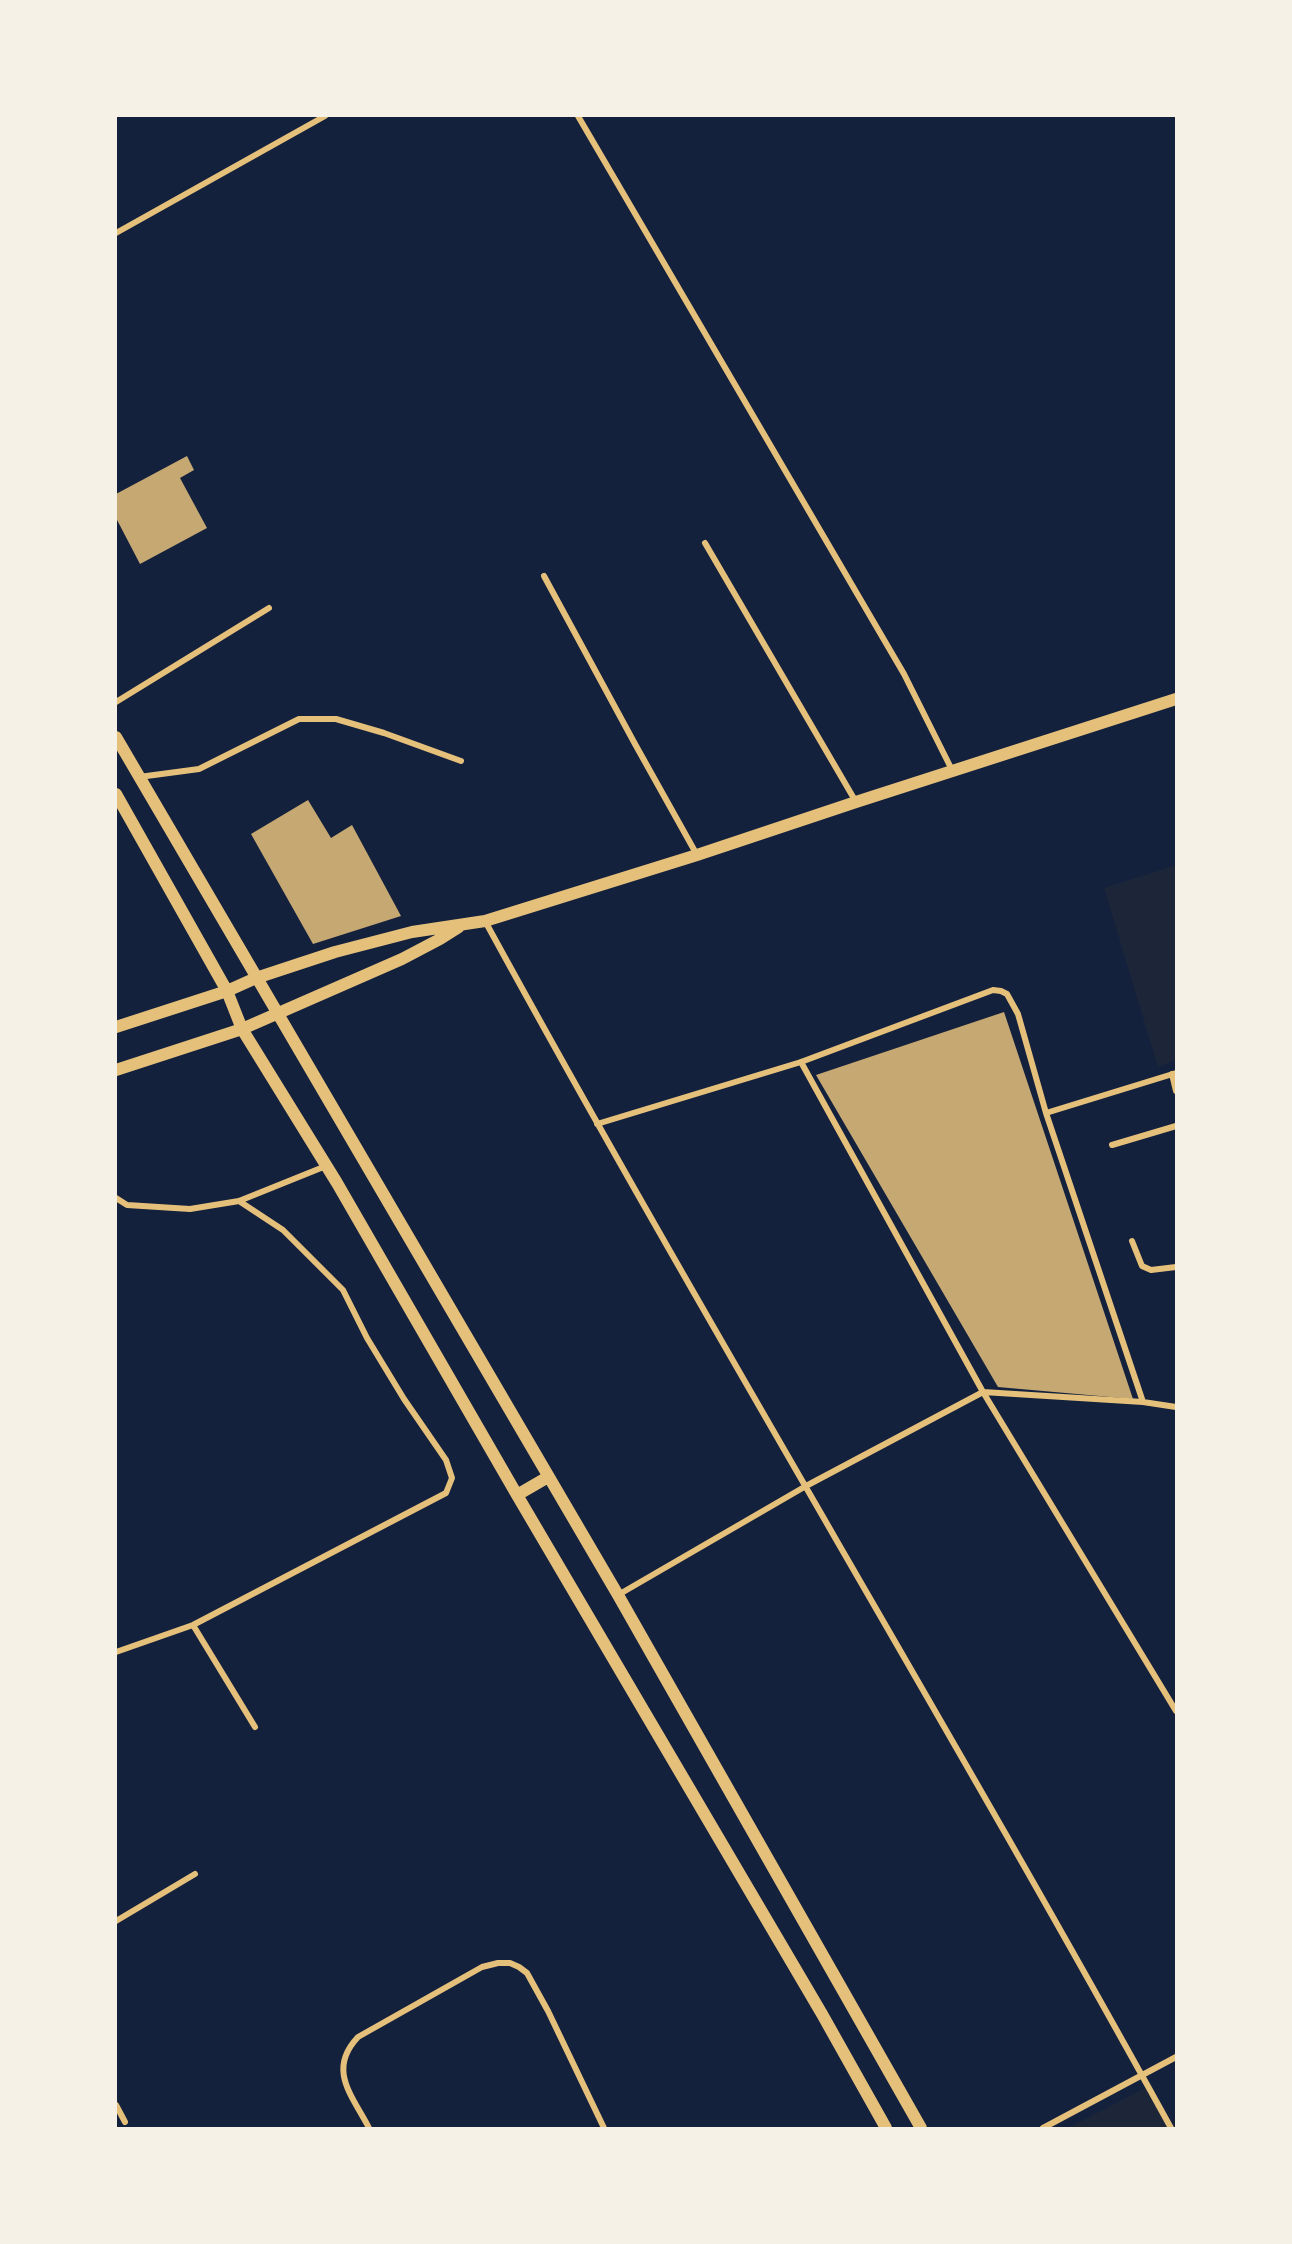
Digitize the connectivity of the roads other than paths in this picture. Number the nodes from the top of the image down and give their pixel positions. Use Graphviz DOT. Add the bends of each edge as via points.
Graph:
graph roads {
  1 [pos="325,116"];
  2 [pos="578,116"];
  3 [pos="116,233"];
  4 [pos="705,543"];
  5 [pos="544,576"];
  6 [pos="269,608"];
  7 [pos="1176,699"];
  8 [pos="116,702"];
  9 [pos="116,737"];
  10 [pos="461,761"];
  11 [pos="952,770"];
  12 [pos="138,777"];
  13 [pos="116,794"];
  14 [pos="856,801"];
  15 [pos="698,855"];
  16 [pos="485,921"];
  17 [pos="462,925"];
  18 [pos="256,978"];
  19 [pos="227,991"];
  20 [pos="277,1014"];
  21 [pos="116,1027"];
  22 [pos="242,1029"];
  23 [pos="801,1062"];
  24 [pos="116,1070"];
  25 [pos="1174,1074"];
  26 [pos="1176,1092"];
  27 [pos="1046,1113"];
  28 [pos="597,1124"];
  29 [pos="1176,1126"];
  30 [pos="1112,1145"];
  31 [pos="326,1166"];
  32 [pos="116,1198"];
  33 [pos="239,1201"];
  34 [pos="1132,1241"];
  35 [pos="1176,1267"];
  36 [pos="983,1392"];
  37 [pos="1143,1402"];
  38 [pos="1176,1407"];
  39 [pos="548,1477"];
  40 [pos="806,1486"];
  41 [pos="517,1495"];
  42 [pos="618,1595"];
  43 [pos="193,1625"];
  44 [pos="116,1652"];
  45 [pos="1176,1711"];
  46 [pos="255,1728"];
  47 [pos="195,1874"];
  48 [pos="116,1921"];
  49 [pos="1176,2057"];
  50 [pos="1142,2075"];
  51 [pos="116,2105"];
  52 [pos="125,2121"];
  53 [pos="369,2128"];
  54 [pos="604,2128"];
  55 [pos="886,2128"];
  56 [pos="921,2128"];
  57 [pos="1043,2128"];
  58 [pos="1171,2128"];
  1 -- 3 [label="street"];
  2 -- 11 [label="street" via="904,674"];
  4 -- 14 [label="street"];
  5 -- 15 [label="street"];
  6 -- 8 [label="street"];
  7 -- 11 [label="main road"];
  9 -- 12 [label="main road"];
  10 -- 12 [label="street" via="336,719 299,720 199,769"];
  11 -- 14 [label="main road"];
  12 -- 18 [label="main road"];
  13 -- 19 [label="main road"];
  14 -- 15 [label="main road"];
  15 -- 16 [label="main road"];
  16 -- 17 [label="main road"];
  16 -- 28 [label="street"];
  17 -- 18 [label="main road" via="379,940"];
  17 -- 20 [label="main road" via="402,959"];
  18 -- 19 [label="main road"];
  18 -- 20 [label="main road"];
  19 -- 21 [label="main road"];
  19 -- 22 [label="main road"];
  20 -- 22 [label="main road"];
  20 -- 39 [label="main road"];
  22 -- 24 [label="main road"];
  22 -- 31 [label="main road"];
  23 -- 27 [label="street" via="993,990 1001,991 1007,994 1018,1014"];
  23 -- 28 [label="street"];
  23 -- 36 [label="street"];
  25 -- 26 [label="street"];
  25 -- 27 [label="street"];
  27 -- 37 [label="street"];
  28 -- 40 [label="street"];
  29 -- 30 [label="street"];
  31 -- 33 [label="street"];
  31 -- 41 [label="main road"];
  32 -- 33 [label="street" via="127,1205 190,1209"];
  33 -- 43 [label="street" via="283,1230 343,1290 398,1389 446,1460 452,1478 446,1493"];
  34 -- 35 [label="street" via="1142,1266 1151,1270"];
  36 -- 37 [label="street"];
  36 -- 40 [label="street"];
  36 -- 45 [label="street"];
  37 -- 38 [label="street"];
  39 -- 41 [label="main road"];
  39 -- 42 [label="main road"];
  40 -- 42 [label="street"];
  40 -- 50 [label="street"];
  41 -- 55 [label="main road"];
  42 -- 56 [label="main road"];
  43 -- 44 [label="street"];
  43 -- 46 [label="street"];
  47 -- 48 [label="street"];
  49 -- 50 [label="street"];
  50 -- 57 [label="street"];
  50 -- 58 [label="street"];
  51 -- 52 [label="street"];
  53 -- 54 [label="street" via="342,2074 349,2046 458,1978 498,1963 510,1963 527,1973"];
}
